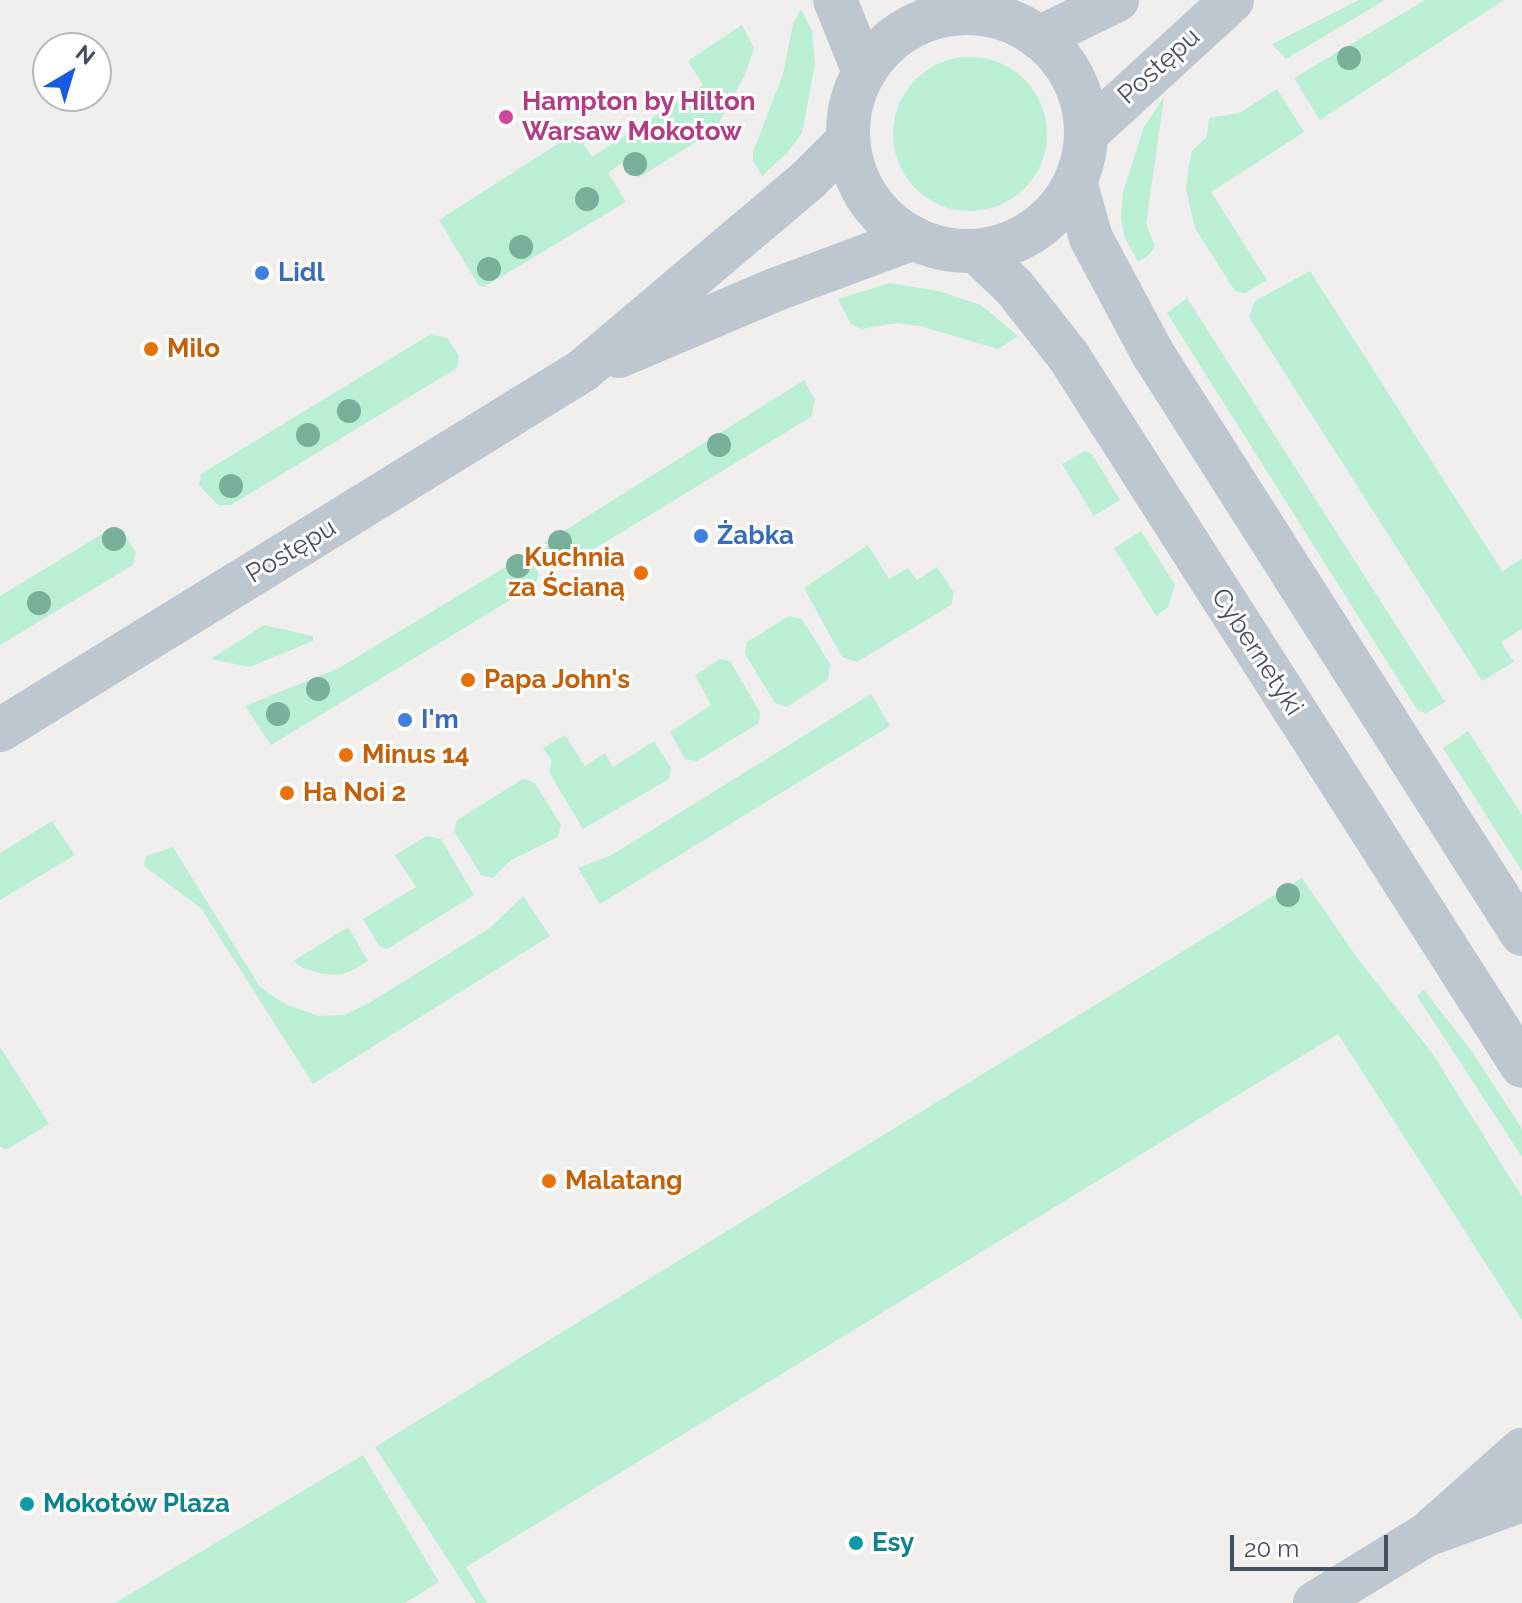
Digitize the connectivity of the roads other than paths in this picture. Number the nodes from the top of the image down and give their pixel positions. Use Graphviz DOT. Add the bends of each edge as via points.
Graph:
graph roads {
  1 [pos="835,0"];
  2 [pos="1117,0"];
  3 [pos="1232,0"];
  4 [pos="956,6"];
  5 [pos="1039,38"];
  6 [pos="864,72"];
  7 [pos="1086,134"];
  8 [pos="848,140"];
  9 [pos="1076,185"];
  10 [pos="914,238"];
  11 [pos="976,251"];
  12 [pos="582,371"];
  13 [pos="0,730"];
  14 [pos="1522,934"];
  15 [pos="1522,1066"];
  16 [pos="1522,1450"];
  17 [pos="1522,1500"];
  18 [pos="1426,1535"];
  19 [pos="1315,1603"];
  1 -- 6 [label="street"];
  2 -- 5 [label="street"];
  3 -- 7 [label="street, Postępu"];
  4 -- 5 [label="street" via="995,16"];
  4 -- 6 [label="street" via="906,29"];
  5 -- 7 [label="street" via="1068,68 1079,93"];
  6 -- 8 [label="street" via="852,100"];
  7 -- 9 [label="street"];
  8 -- 10 [label="street" via="862,189 898,230"];
  8 -- 12 [label="street, Postępu"];
  9 -- 11 [label="street" via="1050,218 1028,235"];
  9 -- 14 [label="street" via="1091,238 1145,342"];
  10 -- 11 [label="street" via="948,250"];
  10 -- 12 [label="street, Postępu"];
  11 -- 15 [label="street, Cybernetyki" via="1014,287 1069,357"];
  12 -- 13 [label="street, Postępu"];
  16 -- 18 [label="street"];
  17 -- 18 [label="street"];
  18 -- 19 [label="street"];
}
